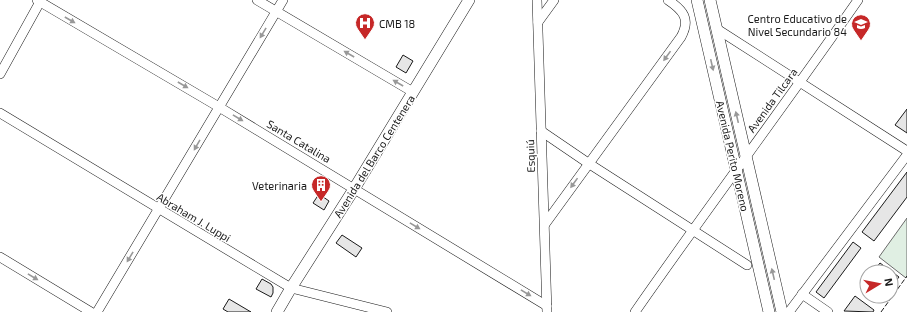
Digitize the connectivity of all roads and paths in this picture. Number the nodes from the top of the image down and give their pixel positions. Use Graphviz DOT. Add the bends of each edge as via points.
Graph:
graph roads {
  1 [pos="257,0"];
  2 [pos="283,0"];
  3 [pos="469,0"];
  4 [pos="537,0"];
  5 [pos="554,0"];
  6 [pos="668,0"];
  7 [pos="697,0"];
  8 [pos="710,0"];
  9 [pos="858,0"];
  10 [pos="39,1"];
  11 [pos="276,12"];
  12 [pos="538,22"];
  13 [pos="717,29"];
  14 [pos="0,74"];
  15 [pos="800,83"];
  16 [pos="413,92"];
  17 [pos="219,107"];
  18 [pos="0,113"];
  19 [pos="542,131"];
  20 [pos="907,151"];
  21 [pos="746,155"];
  22 [pos="907,155"];
  23 [pos="588,163"];
  24 [pos="736,170"];
  25 [pos="354,189"];
  26 [pos="159,210"];
  27 [pos="545,224"];
  28 [pos="692,230"];
  29 [pos="0,257"];
  30 [pos="747,265"];
  31 [pos="291,288"];
  32 [pos="802,294"];
  33 [pos="547,309"];
  34 [pos="91,312"];
  35 [pos="97,312"];
  36 [pos="277,312"];
  37 [pos="387,312"];
  38 [pos="635,312"];
  39 [pos="769,312"];
  40 [pos="782,312"];
  41 [pos="789,312"];
  42 [pos="828,312"];
  1 -- 11 [label="street"];
  2 -- 11 [label="street"];
  3 -- 16 [label="main road, Avenida del Barco Centenera"];
  4 -- 12 [label="street, Esquiú"];
  5 -- 12 [label="street"];
  6 -- 23 [label="street, one-way" via="684,14 685,31"];
  7 -- 24 [label="main road, Avenida Perito Moreno, one-way"];
  8 -- 13 [label="main road, Avenida Perito Moreno"];
  9 -- 15 [label="street, Avenida Tilcara"];
  10 -- 14 [label="street"];
  10 -- 17 [label="street, Santa Catalina, one-way"];
  16 -- 11 [label="street, one-way"];
  11 -- 17 [label="street, one-way"];
  12 -- 19 [label="street, Esquiú"];
  13 -- 15 [label="street"];
  21 -- 13 [label="main road, Avenida Perito Moreno, one-way"];
  15 -- 20 [label="street"];
  15 -- 21 [label="street, Avenida Tilcara"];
  16 -- 25 [label="main road, Avenida del Barco Centenera"];
  17 -- 25 [label="street, Santa Catalina, one-way"];
  17 -- 26 [label="street, one-way"];
  18 -- 26 [label="street, Abraham J. Luppi"];
  19 -- 23 [label="street"];
  19 -- 27 [label="street, Esquiú"];
  21 -- 24 [label="street, Avenida Tilcara"];
  40 -- 21 [label="main road, Avenida Perito Moreno, one-way"];
  22 -- 32 [label="street"];
  23 -- 27 [label="street, one-way"];
  23 -- 28 [label="street"];
  24 -- 28 [label="street, Avenida Tilcara"];
  24 -- 39 [label="main road, Avenida Perito Moreno"];
  25 -- 31 [label="main road, Avenida del Barco Centenera"];
  25 -- 33 [label="street, Santa Catalina, one-way"];
  26 -- 31 [label="street, Abraham J. Luppi"];
  26 -- 35 [label="street, one-way"];
  27 -- 33 [label="street, Esquiú"];
  28 -- 30 [label="street"];
  28 -- 38 [label="street, Avenida Tilcara"];
  29 -- 34 [label="street, one-way"];
  31 -- 36 [label="main road, Avenida del Barco Centenera"];
  31 -- 37 [label="street, Abraham J. Luppi"];
  32 -- 41 [label="street"];
  32 -- 42 [label="street"];
}
